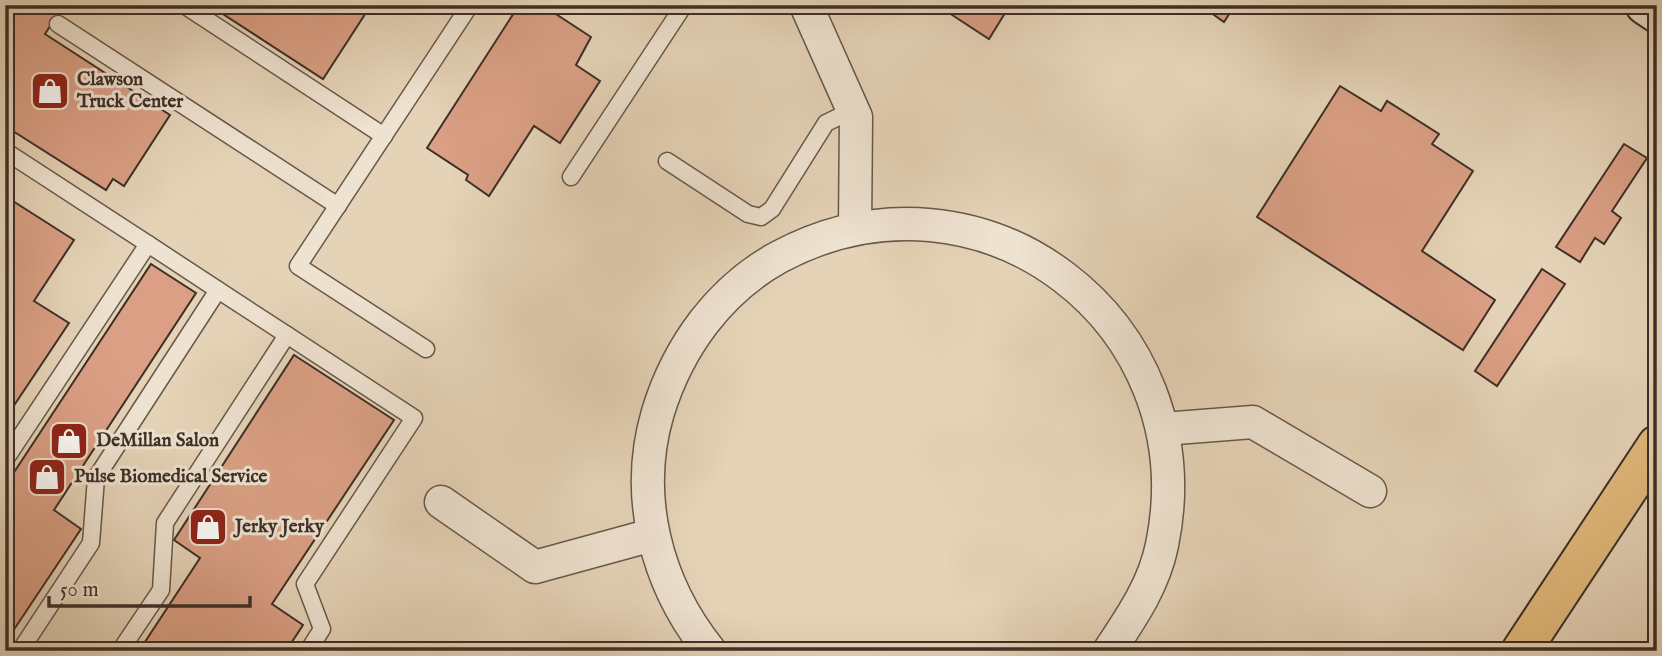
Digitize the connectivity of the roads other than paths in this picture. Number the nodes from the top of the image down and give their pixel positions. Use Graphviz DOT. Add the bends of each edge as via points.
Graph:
graph roads {
  1 [pos="184,5"];
  2 [pos="470,5"];
  3 [pos="684,5"];
  4 [pos="806,5"];
  5 [pos="1645,5"];
  6 [pos="1657,13"];
  7 [pos="58,24"];
  8 [pos="853,110"];
  9 [pos="384,136"];
  10 [pos="5,151"];
  11 [pos="667,162"];
  12 [pos="570,177"];
  13 [pos="338,206"];
  14 [pos="855,228"];
  15 [pos="148,244"];
  16 [pos="218,290"];
  17 [pos="287,335"];
  18 [pos="426,349"];
  19 [pos="1163,429"];
  20 [pos="1657,445"];
  21 [pos="5,460"];
  22 [pos="1370,491"];
  23 [pos="442,502"];
  24 [pos="652,535"];
  25 [pos="20,651"];
  26 [pos="120,651"];
  27 [pos="308,651"];
  28 [pos="710,651"];
  29 [pos="1109,651"];
  30 [pos="1521,651"];
  1 -- 9 [label="lane"];
  2 -- 9 [label="lane"];
  3 -- 12 [label="lane"];
  4 -- 8 [label="street"];
  5 -- 6 [label="main road"];
  7 -- 13 [label="lane"];
  8 -- 11 [label="lane" via="826,123 772,209 761,217 748,214"];
  8 -- 14 [label="street"];
  9 -- 13 [label="lane"];
  10 -- 15 [label="lane"];
  13 -- 18 [label="lane" via="298,266"];
  14 -- 19 [label="street" via="913,223 971,230 1025,251 1064,276 1115,324 1145,374"];
  14 -- 24 [label="street" via="806,243 761,267 722,300 690,339 666,384 652,433 647,484"];
  15 -- 16 [label="lane"];
  15 -- 21 [label="lane"];
  16 -- 17 [label="lane"];
  16 -- 25 [label="lane" via="96,478 91,543"];
  17 -- 26 [label="lane" via="165,523 161,590"];
  17 -- 27 [label="lane" via="414,418 305,584 322,629"];
  19 -- 22 [label="street" via="1253,422"];
  19 -- 29 [label="street" via="1169,489 1162,547 1141,603"];
  20 -- 30 [label="highway"];
  23 -- 24 [label="street" via="535,566"];
  24 -- 28 [label="street" via="667,583 691,628"];
}
